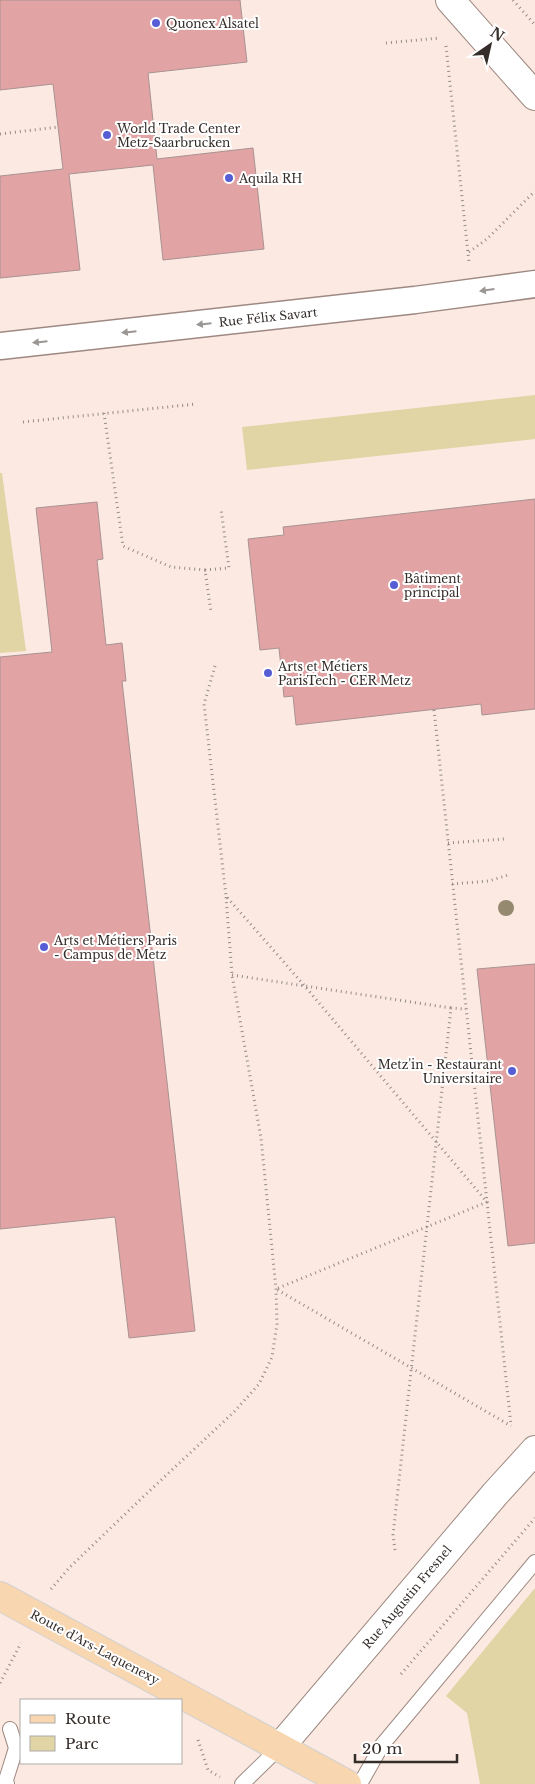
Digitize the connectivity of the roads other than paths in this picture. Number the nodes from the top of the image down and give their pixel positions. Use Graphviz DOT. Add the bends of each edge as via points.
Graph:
graph roads {
  1 [pos="450,0"];
  2 [pos="535,96"];
  3 [pos="535,284"];
  4 [pos="0,346"];
  5 [pos="535,1450"];
  6 [pos="535,1562"];
  7 [pos="0,1596"];
  8 [pos="10,1730"];
  9 [pos="280,1747"];
  10 [pos="7,1784"];
  11 [pos="242,1784"];
  12 [pos="347,1784"];
  13 [pos="360,1784"];
  1 -- 2 [label="street"];
  3 -- 4 [label="street, Rue Félix Savart, one-way"];
  5 -- 9 [label="street, Rue Augustin Fresnel"];
  6 -- 13 [label="lane" via="382,1745"];
  7 -- 9 [label="main road, Route d'Ars-Laquenexy"];
  8 -- 10 [label="lane" via="16,1748"];
  9 -- 11 [label="lane"];
  9 -- 12 [label="main road, Route d'Ars-Laquenexy"];
}
